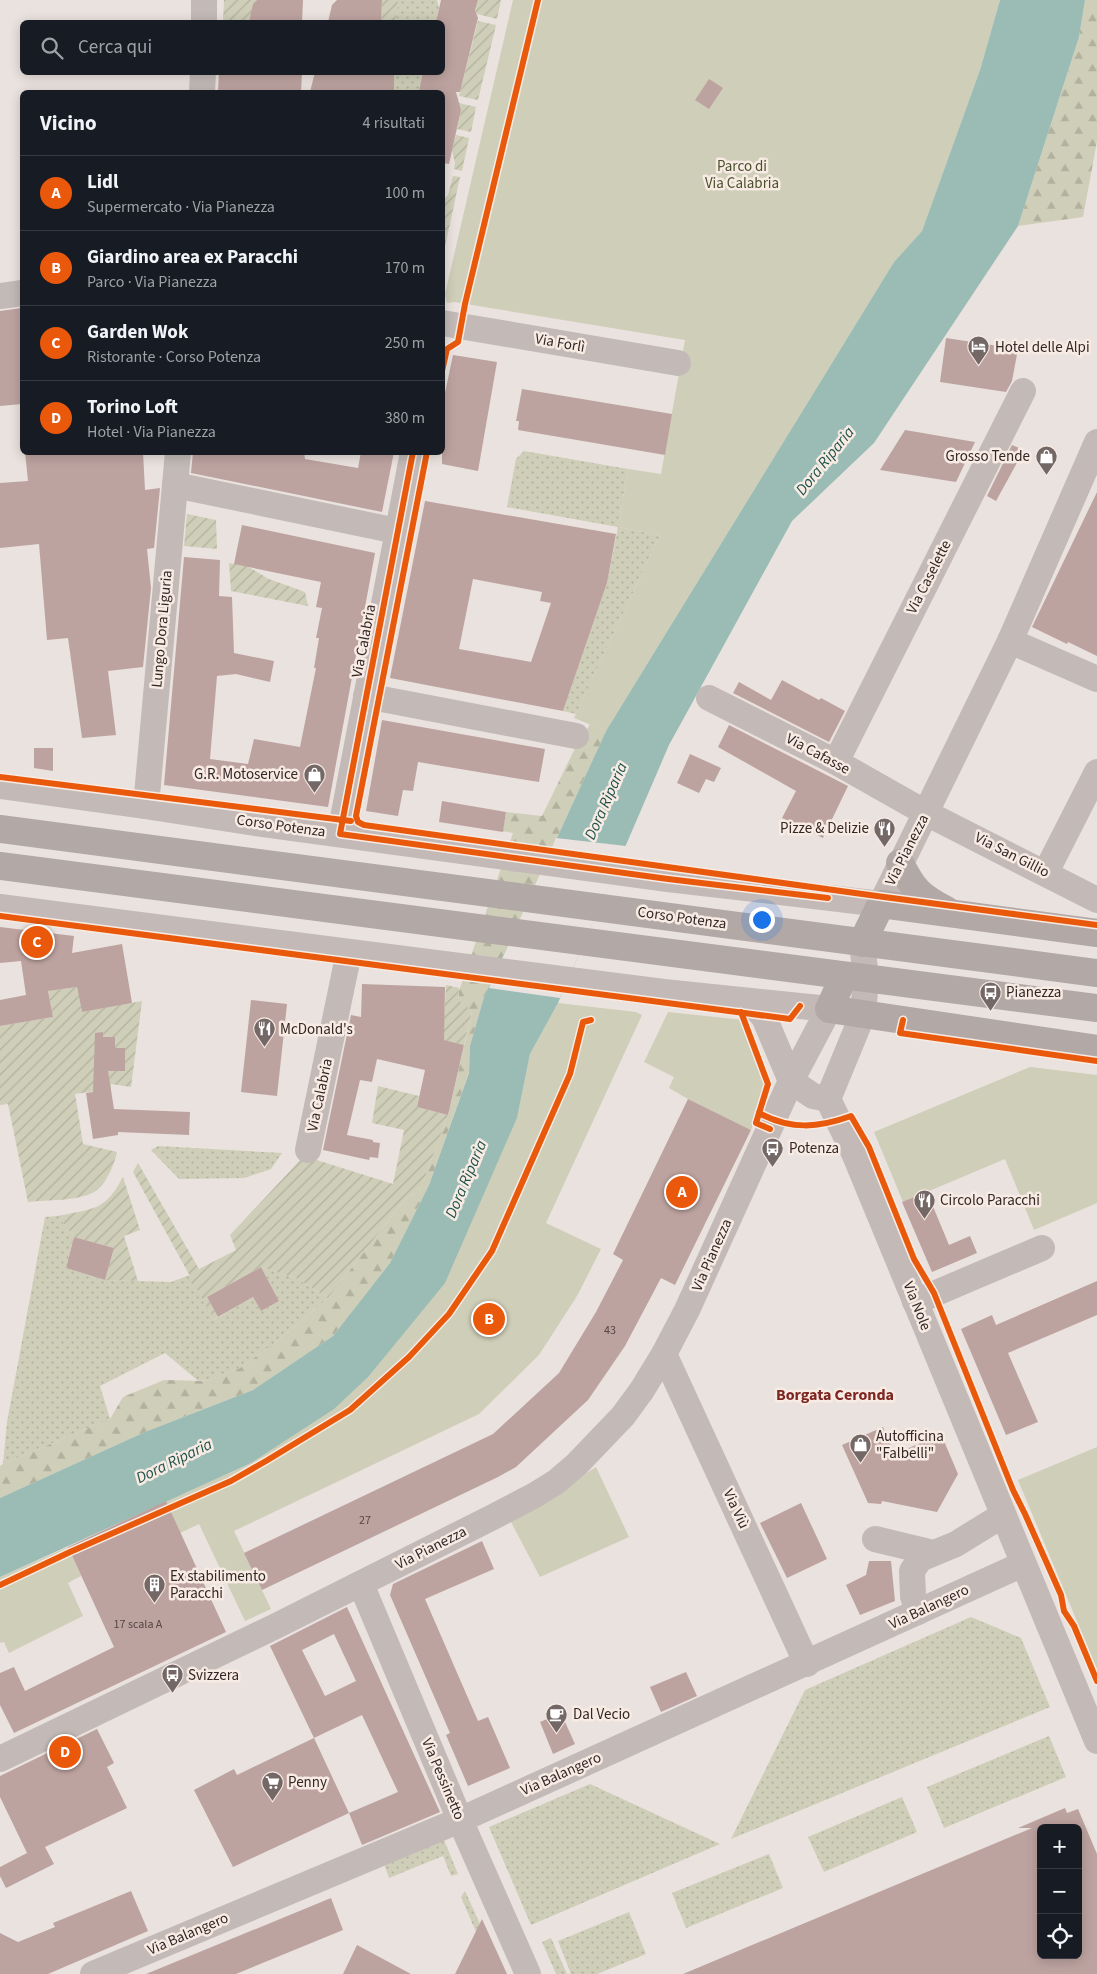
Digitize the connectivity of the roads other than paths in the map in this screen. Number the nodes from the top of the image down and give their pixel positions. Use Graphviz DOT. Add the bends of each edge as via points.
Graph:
graph roads {
  1 [pos="204,0"];
  2 [pos="204,20"];
  3 [pos="202,75"];
  4 [pos="202,90"];
  5 [pos="20,293"];
  6 [pos="0,296"];
  7 [pos="445,324"];
  8 [pos="678,363"];
  9 [pos="1023,391"];
  10 [pos="1097,442"];
  11 [pos="178,455"];
  12 [pos="412,455"];
  13 [pos="175,485"];
  14 [pos="398,531"];
  15 [pos="1010,641"];
  16 [pos="1097,679"];
  17 [pos="366,696"];
  18 [pos="709,698"];
  19 [pos="576,736"];
  20 [pos="836,762"];
  21 [pos="1097,772"];
  22 [pos="0,786"];
  23 [pos="146,806"];
  24 [pos="926,813"];
  25 [pos="0,829"];
  26 [pos="340,834"];
  27 [pos="900,862"];
  28 [pos="0,866"];
  29 [pos="1046,872"];
  30 [pos="1097,900"];
  31 [pos="881,904"];
  32 [pos="0,907"];
  33 [pos="951,914"];
  34 [pos="1097,933"];
  35 [pos="862,942"];
  36 [pos="349,952"];
  37 [pos="1097,973"];
  38 [pos="855,977"];
  39 [pos="749,1001"];
  40 [pos="1097,1008"];
  41 [pos="829,1009"];
  42 [pos="863,1014"];
  43 [pos="1097,1049"];
  44 [pos="791,1080"];
  45 [pos="828,1099"];
  46 [pos="308,1150"];
  47 [pos="1042,1248"];
  48 [pos="915,1302"];
  49 [pos="664,1354"];
  50 [pos="1003,1515"];
  51 [pos="875,1539"];
  52 [pos="933,1553"];
  53 [pos="1023,1564"];
  54 [pos="360,1584"];
  55 [pos="918,1612"];
  56 [pos="807,1664"];
  57 [pos="1097,1741"];
  58 [pos="0,1759"];
  59 [pos="460,1820"];
  60 [pos="93,1974"];
  61 [pos="528,1974"];
  1 -- 2 [label="street"];
  3 -- 4 [label="street"];
  5 -- 6 [label="street"];
  7 -- 8 [label="street, Via Forlì"];
  9 -- 20 [label="street, Via Caselette"];
  10 -- 15 [label="street, Via Pianezza"];
  11 -- 13 [label="street, Lungo Dora Liguria"];
  12 -- 14 [label="street, Via Calabria"];
  13 -- 14 [label="street"];
  13 -- 23 [label="street, Lungo Dora Liguria"];
  14 -- 17 [label="street, Via Calabria"];
  15 -- 16 [label="street"];
  15 -- 24 [label="street, Via Pianezza"];
  17 -- 19 [label="street, Via Calabria"];
  17 -- 26 [label="street, Via Calabria"];
  18 -- 20 [label="street, Via Cafasse"];
  20 -- 24 [label="street, Via Cafasse"];
  21 -- 29 [label="street"];
  22 -- 23 [label="street, Corso Potenza"];
  23 -- 26 [label="street, Corso Potenza"];
  24 -- 27 [label="street, Via Pianezza"];
  24 -- 29 [label="street, Via San Gillio"];
  25 -- 35 [label="main road, Corso Potenza"];
  26 -- 31 [label="street, Corso Potenza" via="668,879"];
  27 -- 31 [label="street, Via Pianezza"];
  27 -- 33 [label="main road" via="910,883 920,894"];
  28 -- 38 [label="main road"];
  29 -- 30 [label="street, Via San Gillio"];
  31 -- 33 [label="main road, Corso Potenza"];
  31 -- 35 [label="main road, Via Pianezza"];
  32 -- 36 [label="street"];
  33 -- 34 [label="main road, Corso Potenza"];
  35 -- 37 [label="main road, Corso Potenza"];
  35 -- 38 [label="street, Via Pianezza"];
  36 -- 39 [label="street"];
  36 -- 46 [label="street, Via Calabria"];
  38 -- 40 [label="main road"];
  38 -- 41 [label="main road, Via Pianezza"];
  38 -- 42 [label="street"];
  39 -- 41 [label="street"];
  39 -- 44 [label="street" via="764,1017"];
  41 -- 42 [label="main road"];
  41 -- 44 [label="street, Via Pianezza"];
  42 -- 43 [label="main road"];
  42 -- 45 [label="street"];
  44 -- 45 [label="street" via="813,1096"];
  44 -- 49 [label="street, Via Pianezza"];
  45 -- 48 [label="street, Via Nole" via="854,1153"];
  47 -- 48 [label="street"];
  48 -- 50 [label="street, Via Nole"];
  49 -- 54 [label="street, Via Pianezza" via="623,1416 556,1482 535,1496"];
  49 -- 56 [label="street, Via Viù"];
  50 -- 52 [label="street" via="956,1544"];
  50 -- 53 [label="street, Via Nole"];
  51 -- 52 [label="street"];
  52 -- 55 [label="street" via="920,1560 912,1571 913,1596"];
  53 -- 55 [label="street, Via Balangero"];
  53 -- 57 [label="street, Via Nole"];
  54 -- 58 [label="street, Via Pianezza"];
  54 -- 59 [label="street, Via Pessinetto"];
  55 -- 56 [label="street, Via Balangero"];
  56 -- 59 [label="street, Via Balangero"];
  59 -- 60 [label="street, Via Balangero"];
  59 -- 61 [label="street, Via Pessinetto"];
}
